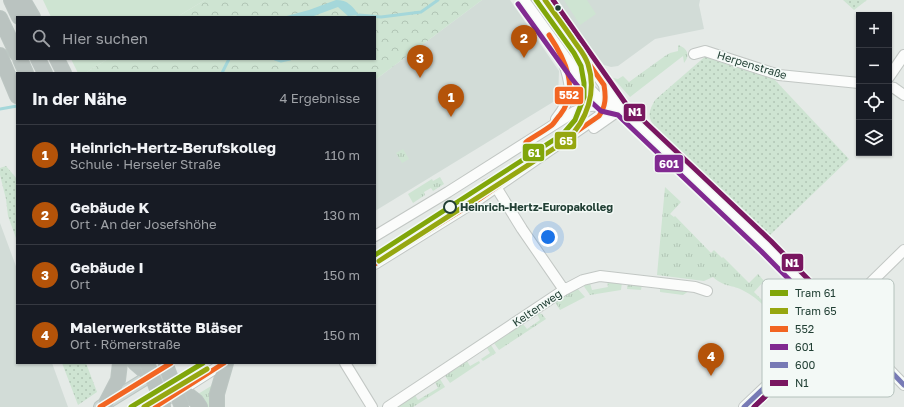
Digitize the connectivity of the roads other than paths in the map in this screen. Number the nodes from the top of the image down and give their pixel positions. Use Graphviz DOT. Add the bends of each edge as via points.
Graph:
graph roads {
  1 [pos="12,0"];
  2 [pos="23,0"];
  3 [pos="524,0"];
  4 [pos="544,0"];
  5 [pos="19,16"];
  6 [pos="32,16"];
  7 [pos="0,18"];
  8 [pos="560,50"];
  9 [pos="16,52"];
  10 [pos="694,54"];
  11 [pos="0,55"];
  12 [pos="904,55"];
  13 [pos="38,60"];
  14 [pos="58,60"];
  15 [pos="44,72"];
  16 [pos="64,72"];
  17 [pos="892,73"];
  18 [pos="856,83"];
  19 [pos="604,86"];
  20 [pos="892,88"];
  21 [pos="16,94"];
  22 [pos="904,96"];
  23 [pos="605,104"];
  24 [pos="621,109"];
  25 [pos="553,124"];
  26 [pos="531,163"];
  27 [pos="496,187"];
  28 [pos="376,235"];
  29 [pos="904,250"];
  30 [pos="376,263"];
  31 [pos="799,279"];
  32 [pos="874,279"];
  33 [pos="564,290"];
  34 [pos="707,291"];
  35 [pos="120,364"];
  36 [pos="137,364"];
  37 [pos="165,364"];
  38 [pos="167,364"];
  39 [pos="171,364"];
  40 [pos="224,364"];
  41 [pos="226,364"];
  42 [pos="346,364"];
  43 [pos="149,369"];
  44 [pos="894,374"];
  45 [pos="165,383"];
  46 [pos="904,385"];
  47 [pos="182,390"];
  48 [pos="762,390"];
  49 [pos="103,405"];
  50 [pos="158,407"];
  51 [pos="182,407"];
  52 [pos="200,407"];
  53 [pos="217,407"];
  54 [pos="372,407"];
  55 [pos="388,407"];
  56 [pos="744,407"];
  1 -- 5 [label="highway"];
  2 -- 6 [label="highway"];
  3 -- 8 [label="street"];
  4 -- 19 [label="street"];
  7 -- 9 [label="highway"];
  8 -- 23 [label="street" via="584,84"];
  8 -- 25 [label="street" via="570,81 570,94 566,107"];
  10 -- 18 [label="street, Herpenstraße" via="705,51 779,75"];
  11 -- 21 [label="highway"];
  12 -- 17 [label="street"];
  13 -- 15 [label="highway"];
  14 -- 16 [label="highway"];
  19 -- 23 [label="street"];
  19 -- 24 [label="street"];
  20 -- 22 [label="street"];
  23 -- 24 [label="street"];
  23 -- 25 [label="street" via="580,108"];
  23 -- 26 [label="street" via="599,116"];
  24 -- 26 [label="street" via="592,129"];
  24 -- 31 [label="street"];
  25 -- 28 [label="street"];
  26 -- 27 [label="street"];
  27 -- 30 [label="street"];
  27 -- 33 [label="street"];
  29 -- 32 [label="street"];
  33 -- 34 [label="street, Keltenweg" via="583,280 600,276 681,285"];
  33 -- 55 [label="street, Keltenweg"];
  35 -- 49 [label="highway" via="118,380"];
  36 -- 43 [label="highway"];
  37 -- 51 [label="highway, bridge"];
  38 -- 43 [label="street"];
  39 -- 45 [label="main road"];
  40 -- 47 [label="street"];
  41 -- 53 [label="highway"];
  42 -- 54 [label="street"];
  43 -- 45 [label="main road"];
  43 -- 49 [label="main road"];
  43 -- 50 [label="highway, bridge"];
  44 -- 46 [label="street"];
  45 -- 47 [label="main road"];
  45 -- 50 [label="main road"];
  47 -- 50 [label="street"];
  47 -- 52 [label="highway"];
  48 -- 56 [label="street"];
}
